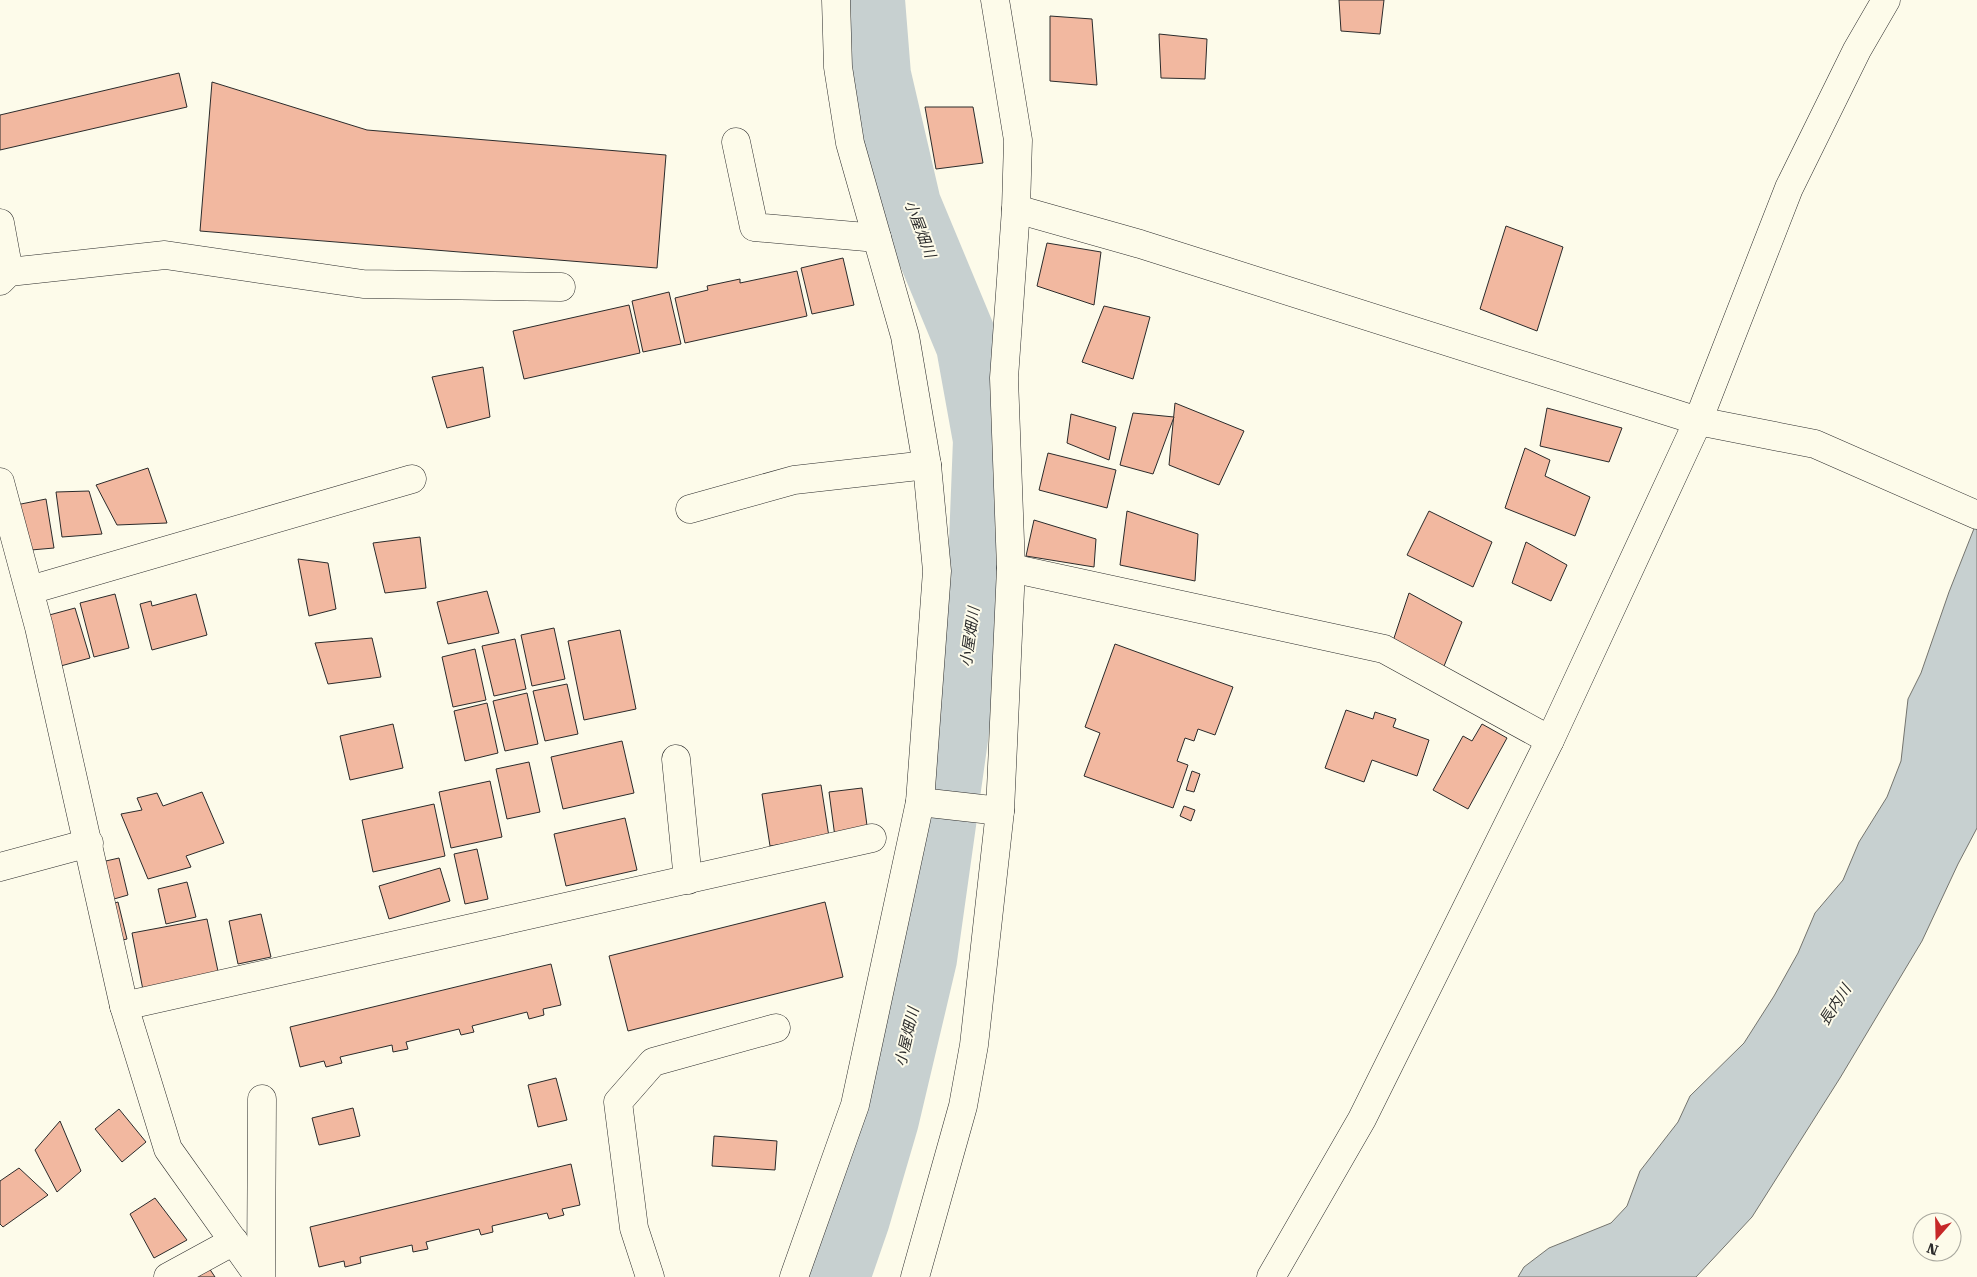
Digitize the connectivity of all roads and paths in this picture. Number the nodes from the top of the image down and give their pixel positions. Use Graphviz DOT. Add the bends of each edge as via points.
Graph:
graph roads {
  1 [pos="836,0"];
  2 [pos="995,0"];
  3 [pos="1886,0"];
  4 [pos="736,142"];
  5 [pos="1016,209"];
  6 [pos="0,223"];
  7 [pos="877,238"];
  8 [pos="5,276"];
  9 [pos="560,286"];
  10 [pos="1698,421"];
  11 [pos="928,465"];
  12 [pos="412,479"];
  13 [pos="0,482"];
  14 [pos="690,509"];
  15 [pos="1977,515"];
  16 [pos="1011,568"];
  17 [pos="30,590"];
  18 [pos="1550,740"];
  19 [pos="676,759"];
  20 [pos="927,803"];
  21 [pos="994,811"];
  22 [pos="872,838"];
  23 [pos="89,843"];
  24 [pos="0,867"];
  25 [pos="688,880"];
  26 [pos="124,1006"];
  27 [pos="776,1028"];
  28 [pos="262,1099"];
  29 [pos="234,1241"];
  30 [pos="168,1277"];
  31 [pos="260,1277"];
  32 [pos="650,1277"];
  33 [pos="794,1277"];
  34 [pos="915,1277"];
  35 [pos="1271,1277"];
  1 -- 7 [label="street" via="838,68 850,143"];
  2 -- 5 [label="street" via="1018,140"];
  3 -- 10 [label="street" via="1856,50 1788,188"];
  4 -- 7 [label="street" via="754,227"];
  5 -- 10 [label="street" via="1140,244"];
  5 -- 16 [label="street" via="1004,378"];
  6 -- 8 [label="street"];
  7 -- 11 [label="street" via="905,336"];
  8 -- 9 [label="street" via="165,255 363,284"];
  10 -- 15 [label="street" via="1816,444"];
  10 -- 18 [label="street"];
  11 -- 14 [label="street" via="794,480"];
  11 -- 20 [label="street" via="937,571"];
  12 -- 17 [label="street"];
  13 -- 17 [label="street"];
  16 -- 18 [label="street" via="1384,649"];
  16 -- 21 [label="street"];
  17 -- 23 [label="street"];
  18 -- 35 [label="street" via="1362,1119"];
  19 -- 25 [label="street"];
  20 -- 21 [label="street"];
  20 -- 33 [label="street" via="855,1105"];
  21 -- 34 [label="street" via="974,1045 964,1097"];
  22 -- 25 [label="street"];
  23 -- 24 [label="street"];
  23 -- 26 [label="street"];
  25 -- 26 [label="street"];
  26 -- 29 [label="street" via="168,1149"];
  27 -- 32 [label="street" via="653,1062 618,1102 634,1228"];
  28 -- 31 [label="street"];
  29 -- 30 [label="street"];
  29 -- 31 [label="street"];
}
